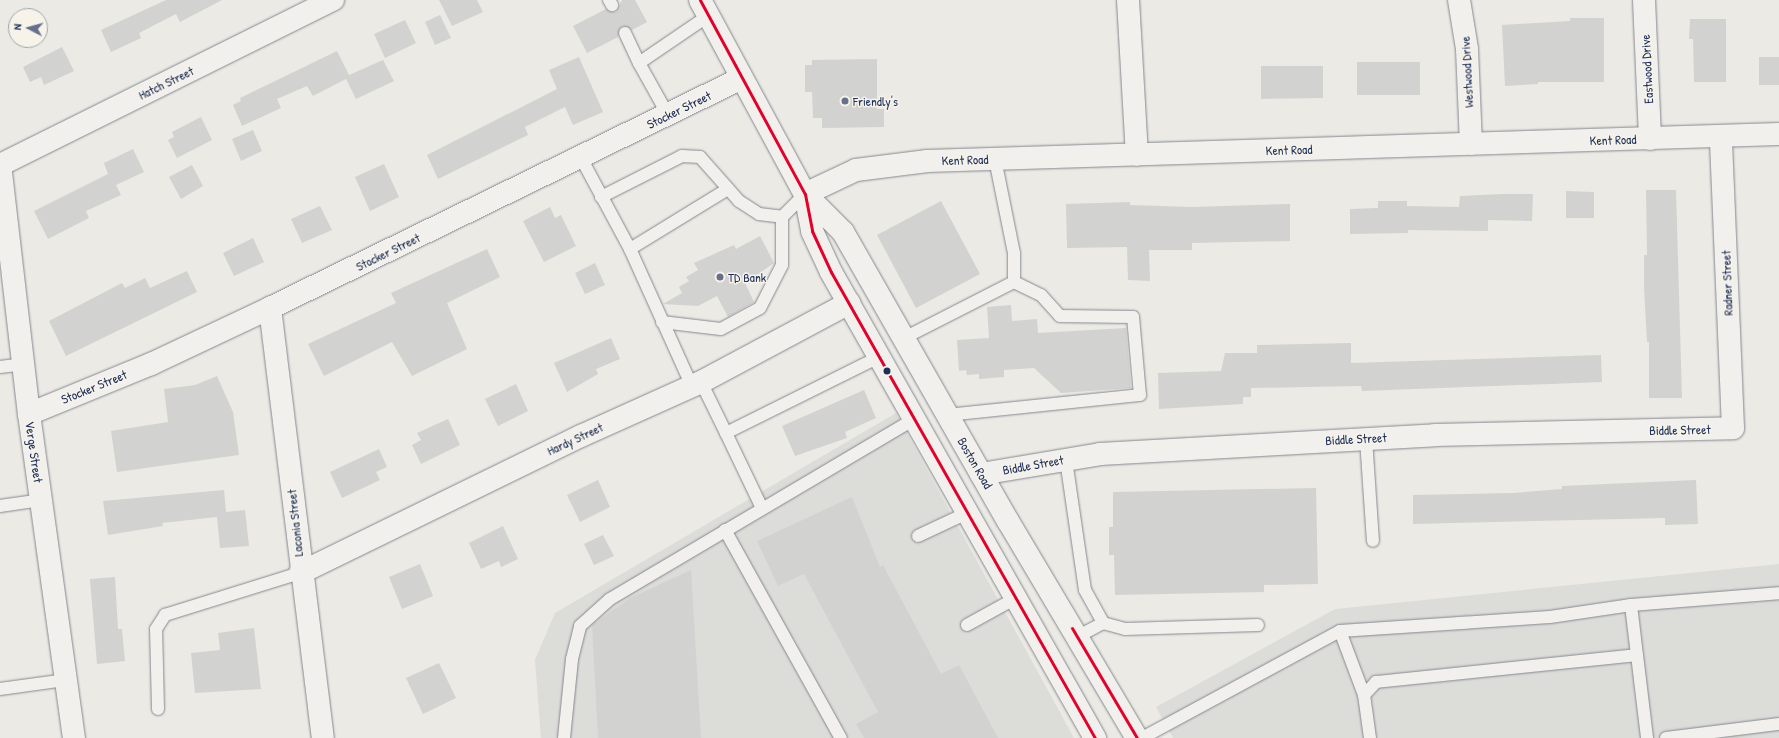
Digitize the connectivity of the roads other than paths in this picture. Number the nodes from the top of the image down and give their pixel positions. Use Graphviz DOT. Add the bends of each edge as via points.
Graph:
graph roads {
  1 [pos="332,0"];
  2 [pos="1128,0"];
  3 [pos="1459,0"];
  4 [pos="1644,0"];
  5 [pos="704,8"];
  6 [pos="625,33"];
  7 [pos="639,64"];
  8 [pos="742,78"];
  9 [pos="668,114"];
  10 [pos="1779,134"];
  11 [pos="1721,137"];
  12 [pos="1650,139"];
  13 [pos="1471,144"];
  14 [pos="1137,155"];
  15 [pos="582,158"];
  16 [pos="995,159"];
  17 [pos="0,165"];
  18 [pos="728,189"];
  19 [pos="805,194"];
  20 [pos="601,197"];
  21 [pos="782,217"];
  22 [pos="630,249"];
  23 [pos="1014,282"];
  24 [pos="849,303"];
  25 [pos="270,308"];
  26 [pos="662,322"];
  27 [pos="904,338"];
  28 [pos="879,357"];
  29 [pos="23,364"];
  30 [pos="0,368"];
  31 [pos="696,384"];
  32 [pos="29,414"];
  33 [pos="948,415"];
  34 [pos="914,419"];
  35 [pos="1732,428"];
  36 [pos="726,433"];
  37 [pos="1366,439"];
  38 [pos="1066,460"];
  39 [pos="981,474"];
  40 [pos="41,500"];
  41 [pos="0,506"];
  42 [pos="762,508"];
  43 [pos="967,513"];
  44 [pos="725,530"];
  45 [pos="918,536"];
  46 [pos="1373,541"];
  47 [pos="300,573"];
  48 [pos="1779,593"];
  49 [pos="1016,598"];
  50 [pos="1631,605"];
  51 [pos="1103,622"];
  52 [pos="967,625"];
  53 [pos="1258,625"];
  54 [pos="1340,631"];
  55 [pos="1077,637"];
  56 [pos="1637,655"];
  57 [pos="66,680"];
  58 [pos="0,689"];
  59 [pos="1364,695"];
  60 [pos="158,709"];
  61 [pos="1779,724"];
  62 [pos="74,738"];
  63 [pos="323,738"];
  64 [pos="564,738"];
  65 [pos="841,738"];
  66 [pos="1095,738"];
  67 [pos="1137,738"];
  68 [pos="1142,738"];
  69 [pos="1370,738"];
  70 [pos="1647,738"];
  71 [pos="1666,738"];
  1 -- 17 [label="street, Hatch Street"];
  2 -- 14 [label="street"];
  3 -- 13 [label="street, Westwood Drive" via="1467,48"];
  4 -- 12 [label="street, Eastwood Drive"];
  5 -- 7 [label="lane"];
  5 -- 8 [label="street, Boston Road"];
  6 -- 7 [label="lane"];
  7 -- 9 [label="lane"];
  8 -- 9 [label="street, Stocker Street"];
  8 -- 19 [label="street, Boston Road"];
  9 -- 15 [label="street, Stocker Street"];
  10 -- 11 [label="street, Kent Road"];
  11 -- 12 [label="street, Kent Road"];
  11 -- 35 [label="street, Radner Street"];
  12 -- 13 [label="street, Kent Road"];
  13 -- 14 [label="street, Kent Road"];
  14 -- 16 [label="street, Kent Road"];
  15 -- 20 [label="lane"];
  15 -- 25 [label="street, Stocker Street"];
  16 -- 19 [label="street, Kent Road" via="926,161 856,170"];
  16 -- 23 [label="lane" via="1014,253"];
  17 -- 29 [label="street, Verge Street"];
  18 -- 20 [label="lane" via="713,167 700,157 682,156"];
  18 -- 21 [label="lane" via="759,214"];
  18 -- 22 [label="lane"];
  19 -- 21 [label="lane"];
  19 -- 24 [label="street, Boston Road" via="817,245"];
  19 -- 27 [label="street, Boston Road" via="843,232"];
  20 -- 22 [label="lane"];
  21 -- 26 [label="lane" via="782,265 760,308 721,329"];
  22 -- 26 [label="lane"];
  23 -- 27 [label="lane"];
  23 -- 33 [label="lane" via="1041,295 1060,316 1133,318 1140,396"];
  24 -- 28 [label="street, Boston Road"];
  24 -- 31 [label="street, Hardy Street"];
  25 -- 32 [label="street, Stocker Street" via="151,364"];
  25 -- 47 [label="street, Laconia Street"];
  26 -- 31 [label="lane"];
  27 -- 33 [label="street, Boston Road"];
  28 -- 34 [label="street, Boston Road"];
  28 -- 36 [label="lane"];
  29 -- 30 [label="lane"];
  29 -- 32 [label="street, Verge Street"];
  31 -- 36 [label="lane"];
  31 -- 47 [label="street, Hardy Street" via="581,436"];
  32 -- 40 [label="street, Verge Street"];
  33 -- 39 [label="street, Boston Road"];
  34 -- 42 [label="lane"];
  34 -- 43 [label="street, Boston Road"];
  35 -- 37 [label="street, Biddle Street"];
  36 -- 42 [label="lane"];
  37 -- 38 [label="street, Biddle Street" via="1100,454"];
  37 -- 46 [label="lane"];
  38 -- 39 [label="street, Biddle Street"];
  38 -- 51 [label="lane" via="1084,583"];
  39 -- 55 [label="street, Boston Road"];
  40 -- 41 [label="lane"];
  40 -- 57 [label="street, Verge Street"];
  42 -- 44 [label="lane"];
  43 -- 45 [label="lane"];
  43 -- 49 [label="street, Boston Road"];
  44 -- 64 [label="lane" via="610,599 580,626 572,659"];
  44 -- 65 [label="lane"];
  47 -- 60 [label="lane" via="165,615 156,629"];
  47 -- 63 [label="street, Laconia Street"];
  48 -- 50 [label="lane"];
  49 -- 52 [label="lane"];
  49 -- 66 [label="street, Boston Road"];
  50 -- 54 [label="lane" via="1550,617"];
  50 -- 56 [label="lane"];
  51 -- 53 [label="lane" via="1125,629"];
  51 -- 55 [label="lane"];
  54 -- 59 [label="lane"];
  54 -- 68 [label="lane"];
  55 -- 67 [label="street, Boston Road"];
  56 -- 59 [label="lane" via="1376,682"];
  56 -- 70 [label="lane"];
  57 -- 58 [label="lane"];
  57 -- 62 [label="street, Verge Street"];
  59 -- 69 [label="lane"];
  61 -- 71 [label="lane"];
}
